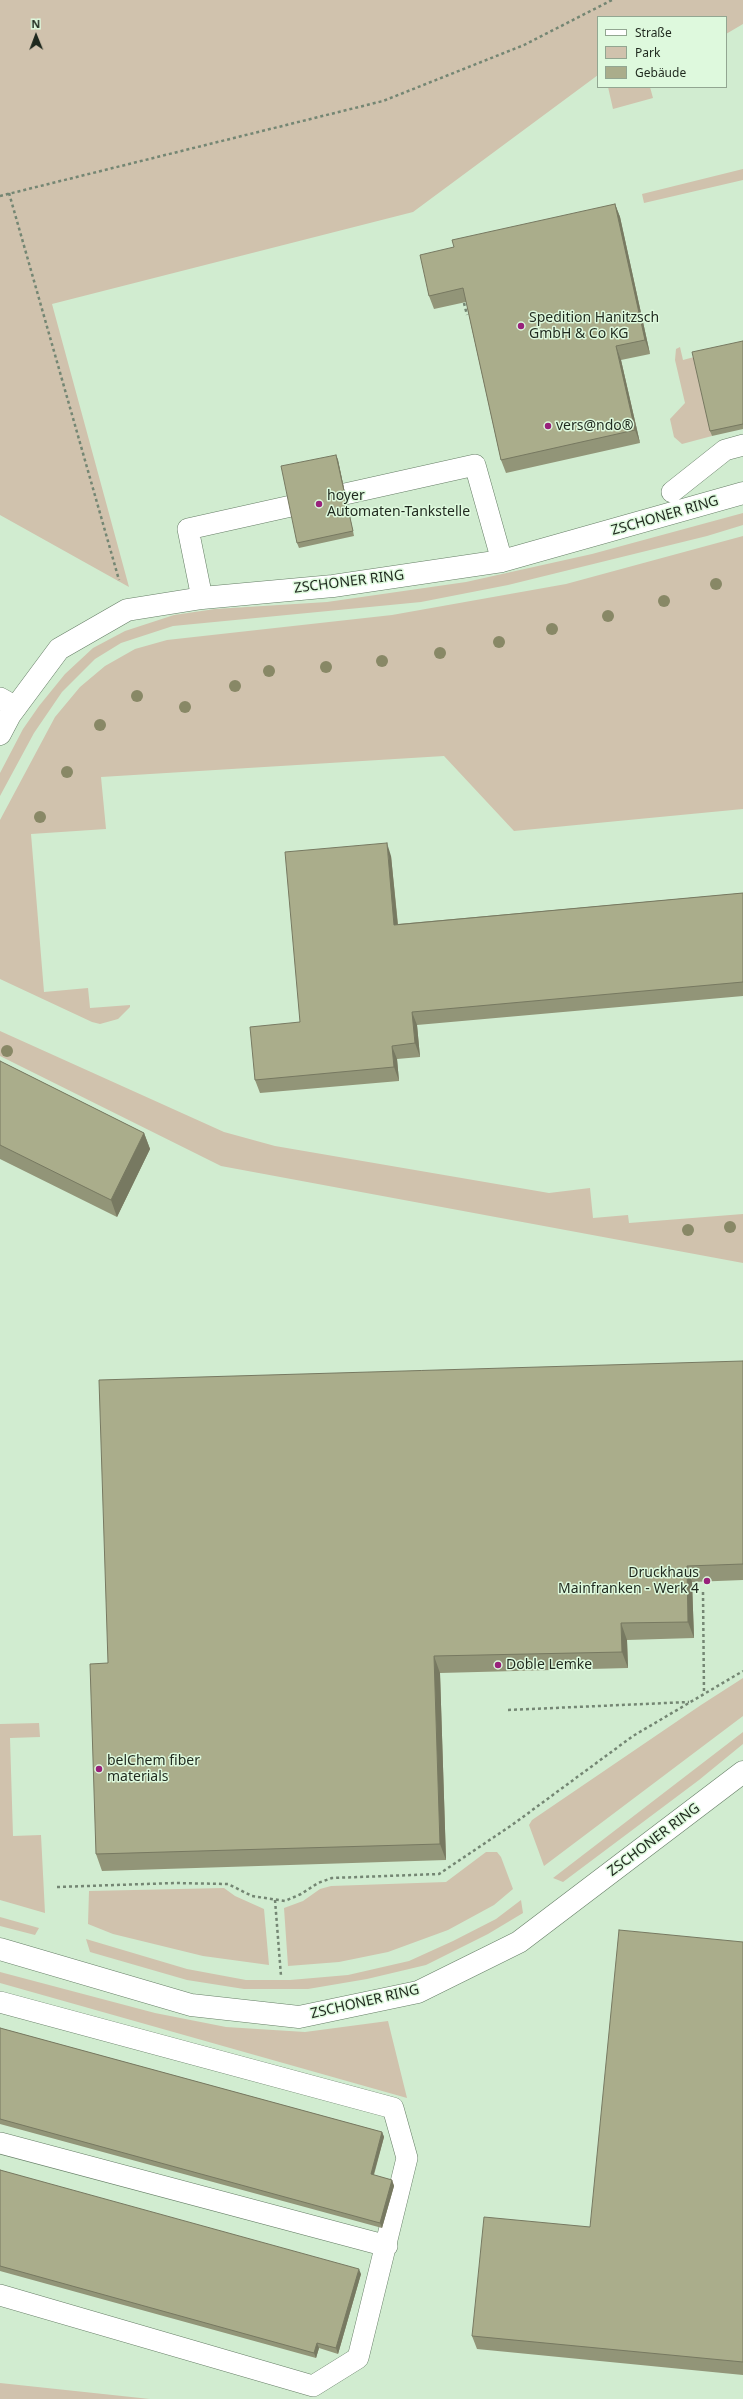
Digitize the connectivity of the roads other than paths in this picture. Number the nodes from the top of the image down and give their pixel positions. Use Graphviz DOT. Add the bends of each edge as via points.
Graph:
graph roads {
  1 [pos="743,445"];
  2 [pos="672,492"];
  3 [pos="743,493"];
  4 [pos="502,561"];
  5 [pos="202,598"];
  6 [pos="8,703"];
  7 [pos="0,734"];
  8 [pos="743,1772"];
  9 [pos="0,1949"];
  10 [pos="0,2002"];
  11 [pos="0,2143"];
  12 [pos="387,2246"];
  13 [pos="0,2295"];
  1 -- 2 [label="lane" via="725,450"];
  3 -- 4 [label="street, ZSCHONER RING"];
  4 -- 5 [label="street, ZSCHONER RING" via="333,586"];
  4 -- 5 [label="lane" via="475,465 188,529"];
  5 -- 6 [label="street, ZSCHONER RING" via="127,610 59,649"];
  6 -- 7 [label="street, ZSCHONER RING"];
  8 -- 9 [label="street, ZSCHONER RING" via="519,1942 418,1992 299,2016 192,2005"];
  10 -- 12 [label="lane" via="393,2108 407,2158"];
  11 -- 12 [label="lane"];
  12 -- 13 [label="lane" via="358,2358 313,2386"];
}
